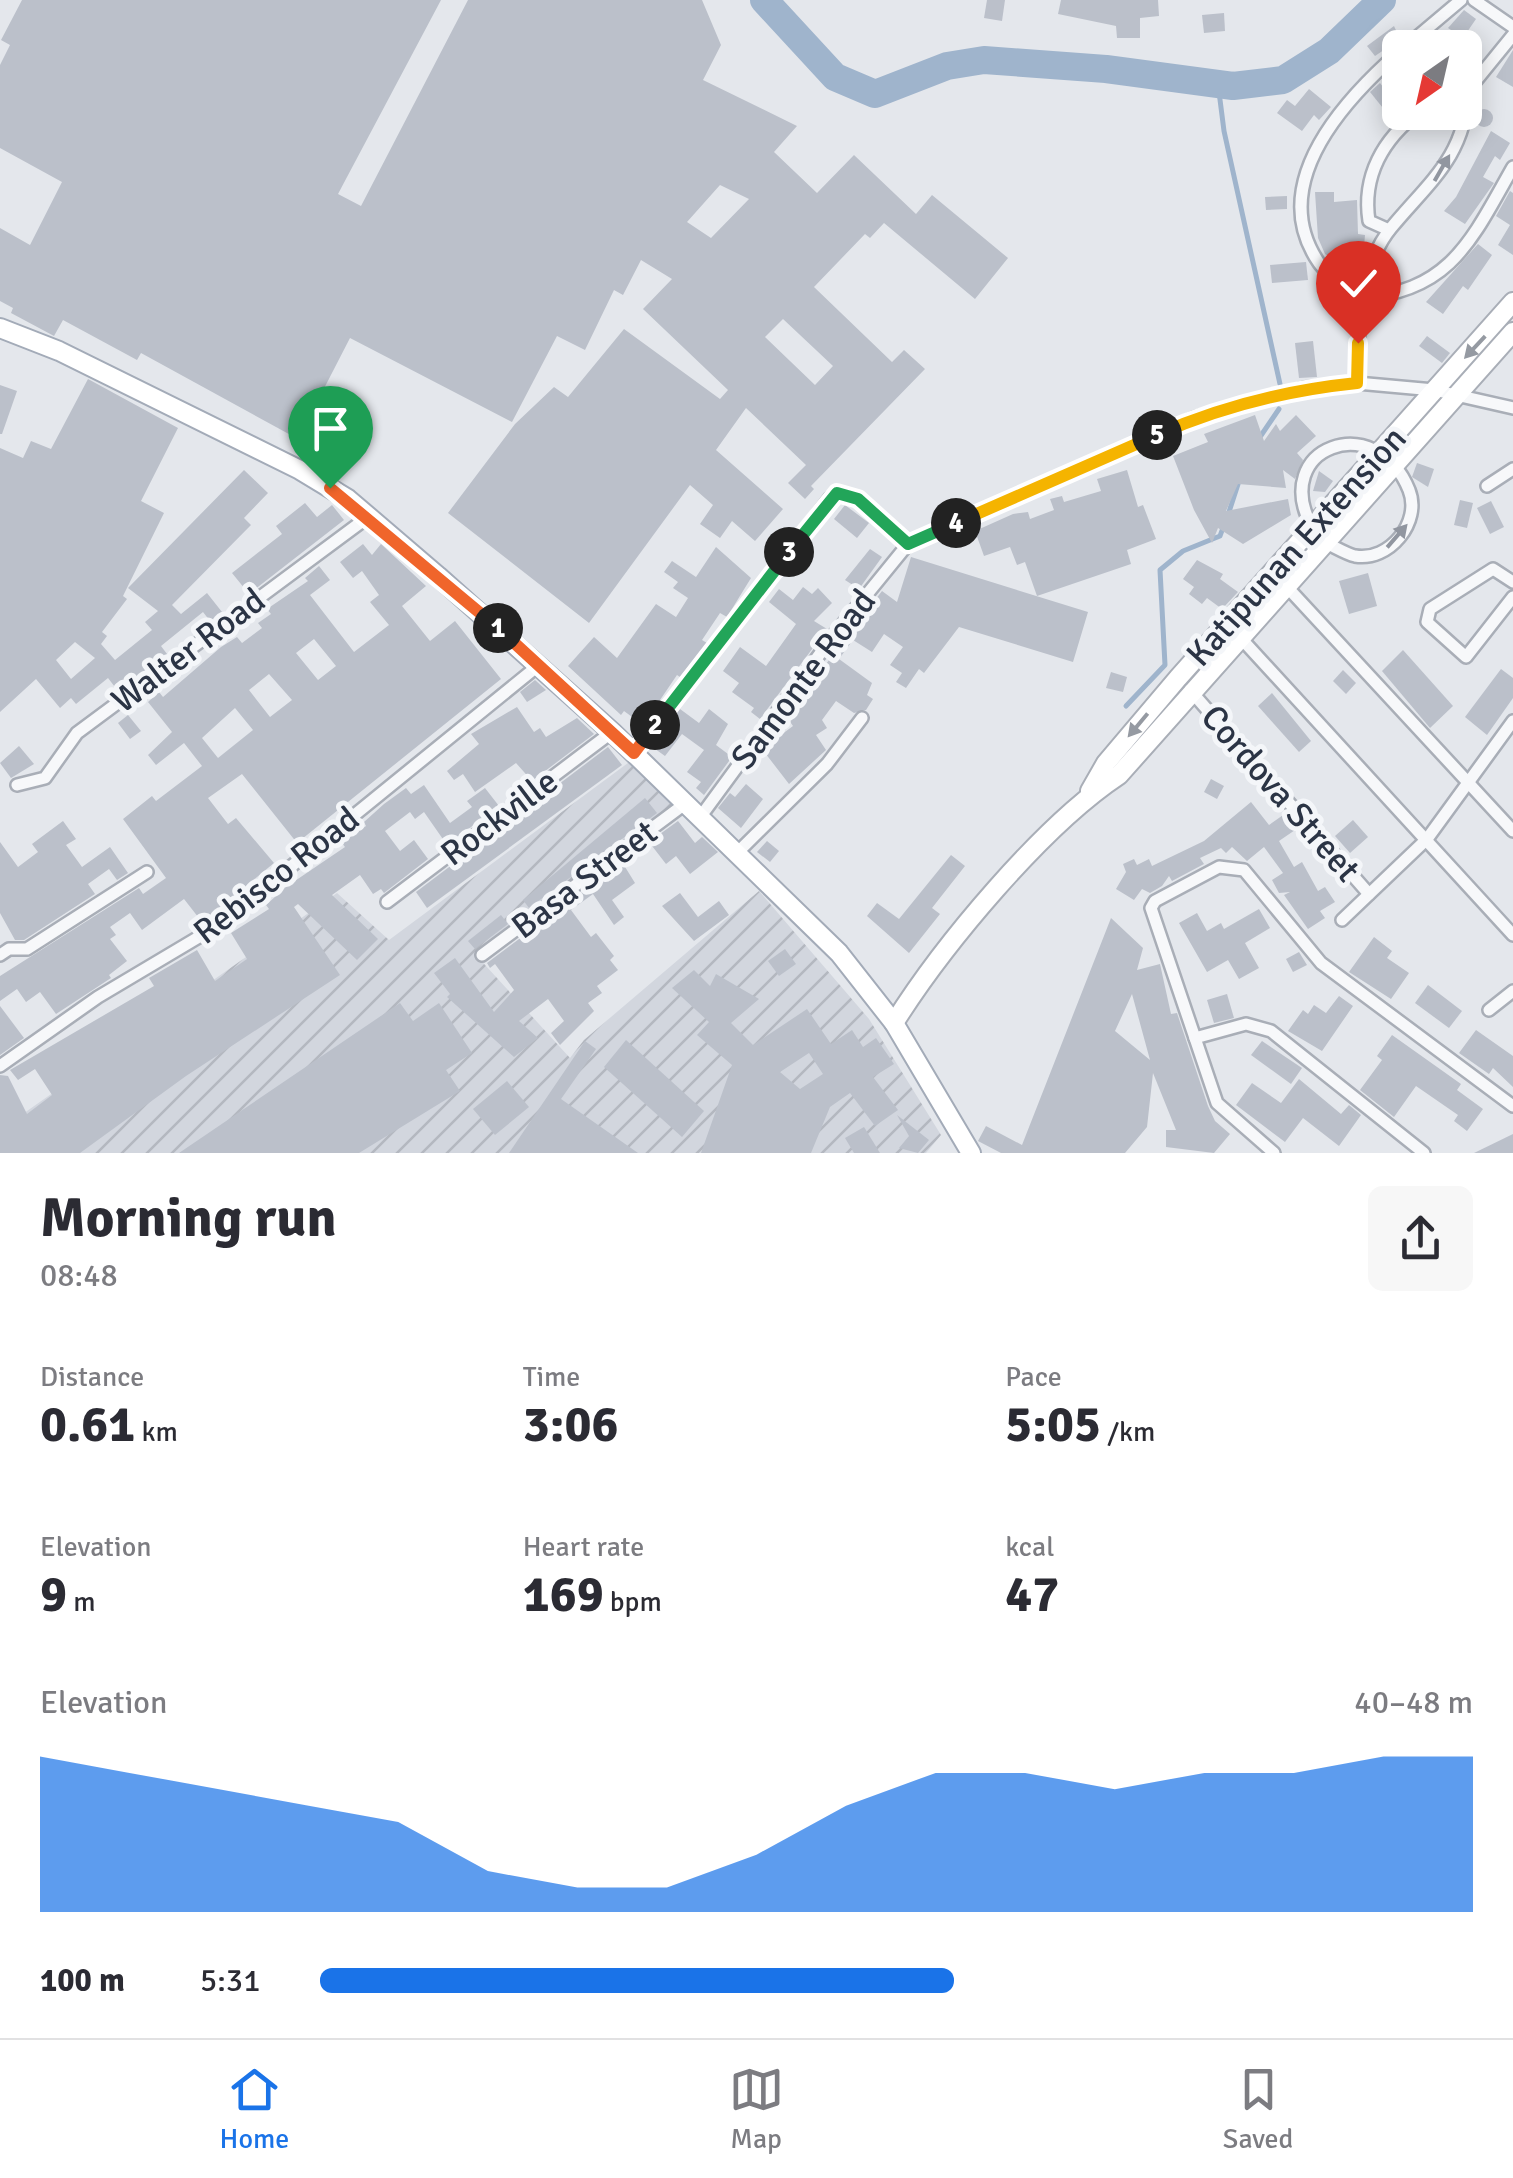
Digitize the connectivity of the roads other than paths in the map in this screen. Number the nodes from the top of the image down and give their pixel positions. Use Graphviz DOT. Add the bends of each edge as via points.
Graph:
graph roads {
  1 [pos="1462,0"];
  2 [pos="1474,0"];
  3 [pos="1513,26"];
  4 [pos="1425,30"];
  5 [pos="1513,36"];
  6 [pos="1382,68"];
  7 [pos="1482,74"];
  8 [pos="1402,130"];
  9 [pos="1464,130"];
  10 [pos="1513,167"];
  11 [pos="1389,230"];
  12 [pos="1360,298"];
  13 [pos="1513,302"];
  14 [pos="0,328"];
  15 [pos="1513,332"];
  16 [pos="1357,383"];
  17 [pos="1434,390"];
  18 [pos="1456,395"];
  19 [pos="1513,408"];
  20 [pos="1380,451"];
  21 [pos="1395,465"];
  22 [pos="1513,470"];
  23 [pos="1487,486"];
  24 [pos="368,517"];
  25 [pos="1312,528"];
  26 [pos="1326,543"];
  27 [pos="908,544"];
  28 [pos="1513,582"];
  29 [pos="1288,588"];
  30 [pos="1513,596"];
  31 [pos="1227,624"];
  32 [pos="1242,640"];
  33 [pos="539,665"];
  34 [pos="1178,678"];
  35 [pos="1193,693"];
  36 [pos="862,718"];
  37 [pos="1513,721"];
  38 [pos="612,732"];
  39 [pos="634,753"];
  40 [pos="1468,780"];
  41 [pos="16,785"];
  42 [pos="1088,796"];
  43 [pos="686,803"];
  44 [pos="701,816"];
  45 [pos="1513,831"];
  46 [pos="1427,839"];
  47 [pos="738,852"];
  48 [pos="147,872"];
  49 [pos="1369,894"];
  50 [pos="387,902"];
  51 [pos="1342,920"];
  52 [pos="0,934"];
  53 [pos="1513,935"];
  54 [pos="4,952"];
  55 [pos="482,955"];
  56 [pos="1513,991"];
  57 [pos="1490,1010"];
  58 [pos="894,1024"];
  59 [pos="1196,1038"];
  60 [pos="0,1066"];
  61 [pos="1513,1106"];
  62 [pos="971,1153"];
  63 [pos="1274,1153"];
  64 [pos="1424,1153"];
  1 -- 4 [label="street"];
  2 -- 3 [label="street"];
  5 -- 7 [label="street"];
  6 -- 12 [label="street" via="1348,100 1304,177 1301,224 1319,264"];
  8 -- 11 [label="street" via="1370,176 1369,222"];
  11 -- 9 [label="street, one-way" via="1436,181"];
  10 -- 12 [label="street" via="1454,262 1436,278 1391,296"];
  11 -- 12 [label="street"];
  12 -- 16 [label="street"];
  13 -- 17 [label="main road, Katipunan Extension, one-way"];
  14 -- 24 [label="main road" via="300,470"];
  15 -- 18 [label="main road, Katipunan Extension"];
  16 -- 17 [label="street, Samonte Road"];
  16 -- 27 [label="street, Samonte Road" via="1305,388 1194,418"];
  17 -- 18 [label="street, Samonte Road"];
  17 -- 20 [label="main road, Katipunan Extension"];
  18 -- 19 [label="street, Samonte Road"];
  18 -- 21 [label="main road, Katipunan Extension"];
  20 -- 21 [label="street"];
  20 -- 25 [label="main road, Katipunan Extension"];
  20 -- 25 [label="street" via="1339,444 1314,460 1300,487"];
  21 -- 26 [label="main road, Katipunan Extension"];
  26 -- 21 [label="street, one-way" via="1356,556 1380,553 1400,539 1411,518 1411,493"];
  22 -- 23 [label="street"];
  24 -- 33 [label="main road"];
  24 -- 41 [label="street, Walter Road" via="76,733 46,778"];
  25 -- 31 [label="main road, Katipunan Extension"];
  26 -- 29 [label="main road, Katipunan Extension"];
  27 -- 39 [label="street" via="858,499 837,493 830,498"];
  27 -- 44 [label="street, Samonte Road"];
  28 -- 30 [label="street" via="1494,569 1482,573 1430,609 1426,622 1466,657"];
  29 -- 32 [label="main road, Katipunan Extension"];
  29 -- 40 [label="street"];
  31 -- 32 [label="street"];
  31 -- 34 [label="main road, Katipunan Extension"];
  32 -- 35 [label="main road, Katipunan Extension"];
  32 -- 46 [label="street"];
  33 -- 38 [label="main road"];
  33 -- 60 [label="street, Rebisco Road" via="218,925"];
  34 -- 35 [label="street, Cordova Street"];
  34 -- 42 [label="main road, Katipunan Extension, one-way" via="1106,763"];
  35 -- 42 [label="main road, Katipunan Extension" via="1119,775"];
  35 -- 49 [label="street, Cordova Street"];
  36 -- 47 [label="street" via="828,764"];
  37 -- 40 [label="street"];
  38 -- 39 [label="main road"];
  38 -- 50 [label="street, Rockville"];
  39 -- 43 [label="main road"];
  40 -- 45 [label="street"];
  40 -- 46 [label="street"];
  42 -- 58 [label="main road, Katipunan Extension" via="968,923"];
  43 -- 44 [label="main road"];
  43 -- 55 [label="street, Basa Street"];
  44 -- 47 [label="main road"];
  46 -- 49 [label="street"];
  46 -- 53 [label="street"];
  47 -- 58 [label="main road" via="839,952"];
  48 -- 54 [label="street" via="27,949"];
  49 -- 51 [label="street"];
  52 -- 54 [label="street"];
  56 -- 57 [label="street"];
  58 -- 62 [label="main road"];
  59 -- 61 [label="street" via="1151,908 1232,865 1256,879 1321,963"];
  59 -- 63 [label="street" via="1218,1103"];
  59 -- 64 [label="street" via="1246,1024 1271,1031"];
}
